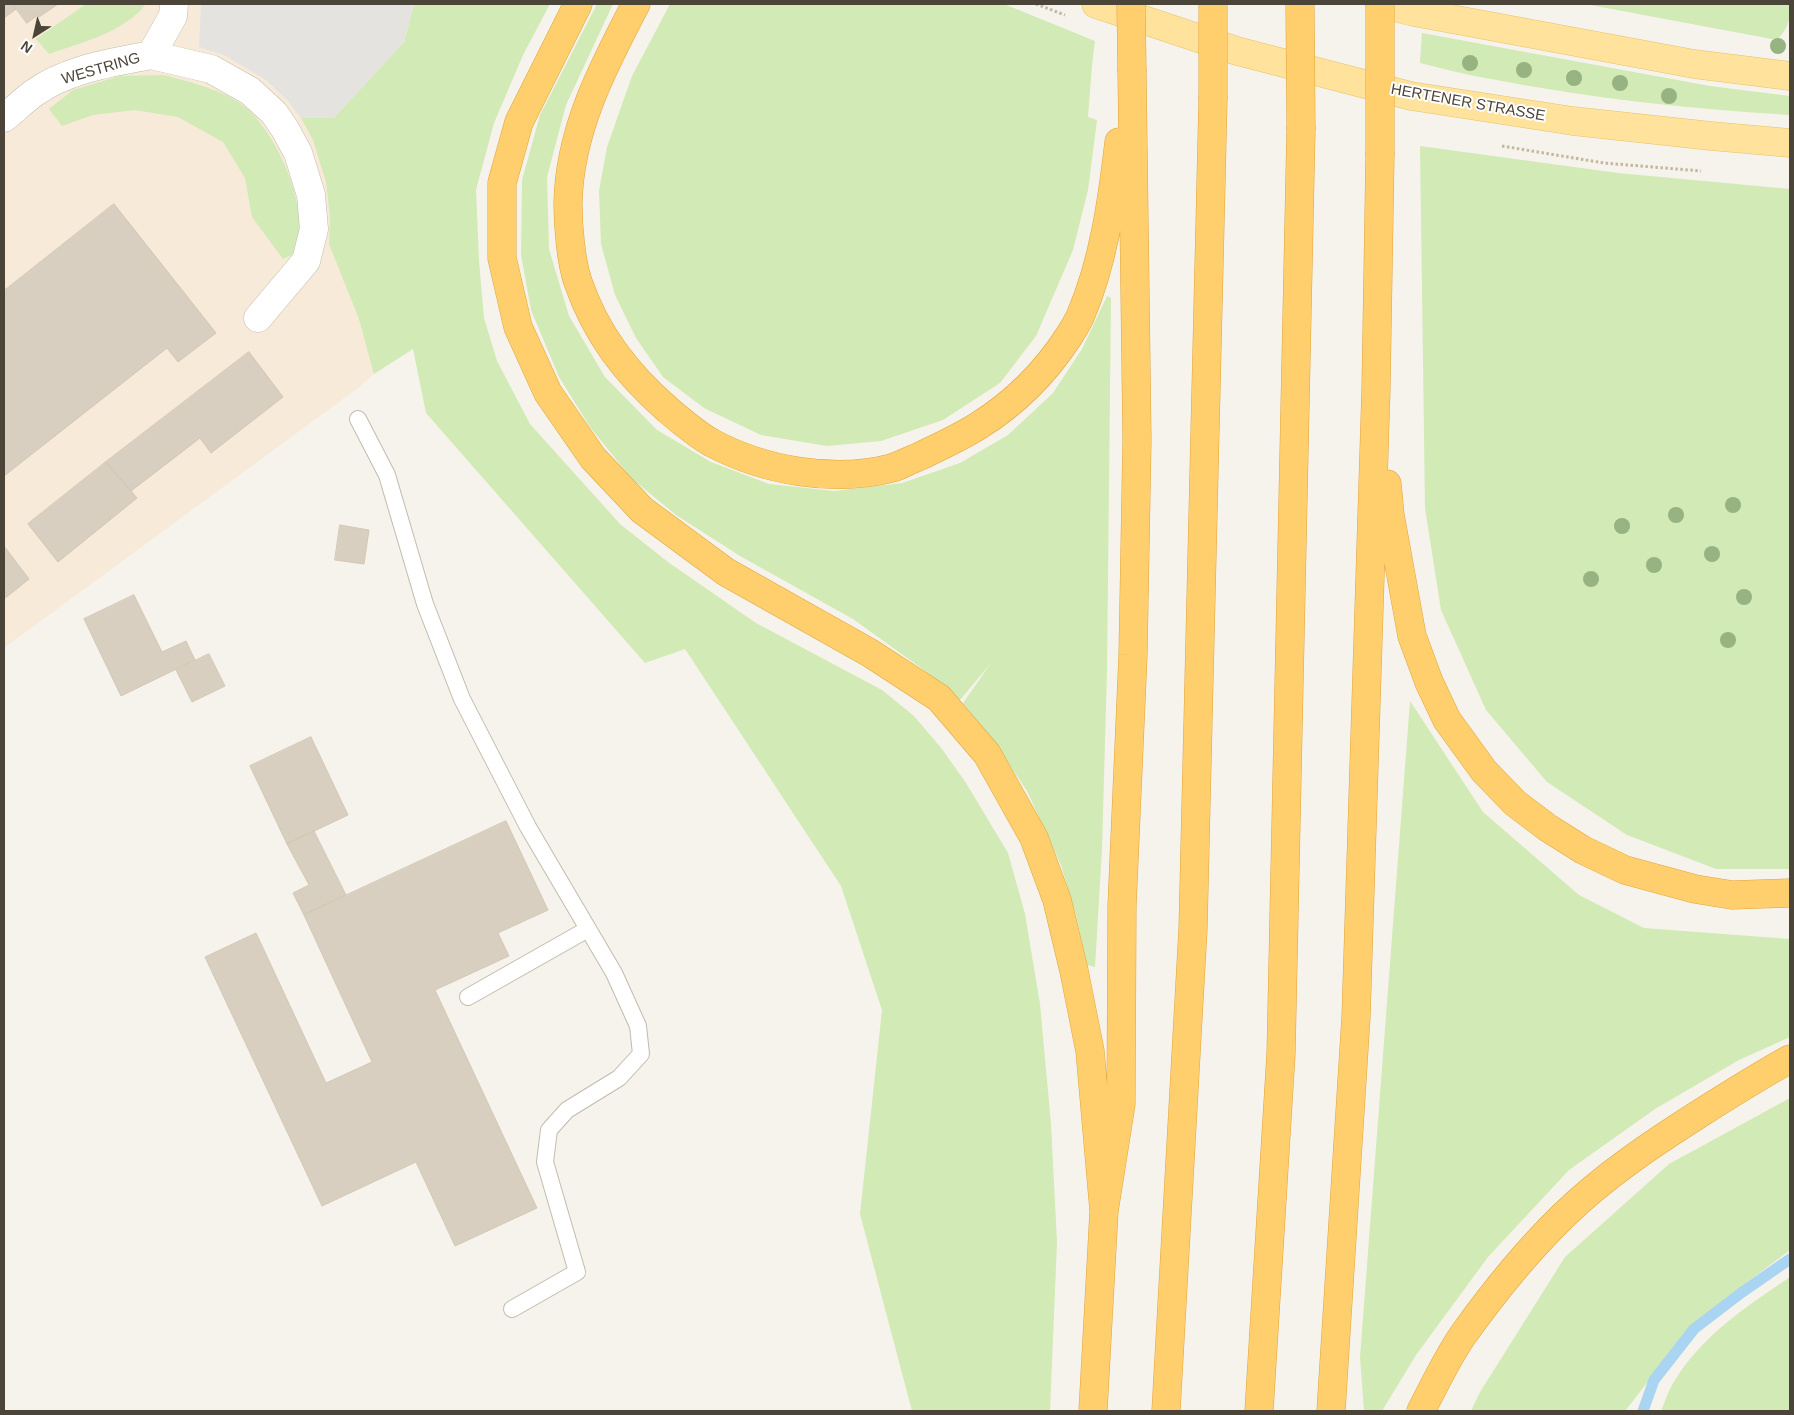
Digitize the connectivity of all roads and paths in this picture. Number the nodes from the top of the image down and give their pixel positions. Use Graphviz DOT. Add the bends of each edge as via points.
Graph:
graph roads {
  1 [pos="174,4"];
  2 [pos="578,4"];
  3 [pos="636,4"];
  4 [pos="1096,4"];
  5 [pos="1131,4"];
  6 [pos="1213,4"];
  7 [pos="1300,4"];
  8 [pos="1380,4"];
  9 [pos="151,55"];
  10 [pos="1789,71"];
  11 [pos="1132,72"];
  12 [pos="4,118"];
  13 [pos="1790,143"];
  14 [pos="258,318"];
  15 [pos="1376,389"];
  16 [pos="358,420"];
  17 [pos="1790,893"];
  18 [pos="588,928"];
  19 [pos="468,997"];
  20 [pos="1790,1059"];
  21 [pos="1104,1211"];
  22 [pos="512,1309"];
  23 [pos="1093,1411"];
  24 [pos="1166,1411"];
  25 [pos="1259,1411"];
  26 [pos="1331,1411"];
  27 [pos="1422,1411"];
  1 -- 9 [label="street, WESTRING" via="173,16"];
  2 -- 21 [label="highway" via="519,122 502,183 502,258 518,327 548,393 593,458 642,510 726,572 870,653 939,698 987,754 1034,838 1059,909 1090,1051"];
  3 -- 11 [label="highway" via="602,70 576,139 568,204 577,279 606,342 650,394 680,420 711,443 735,453 776,467 805,472 865,473 894,467 952,441 991,418 1020,395 1055,358 1080,318 1096,272 1110,216 1123,112"];
  4 -- 13 [label="main road, HERTENER STRASSE" via="1237,51 1411,96 1573,121"];
  5 -- 11 [label="highway, bridge"];
  6 -- 24 [label="highway, bridge" via="1193,929"];
  7 -- 25 [label="highway, bridge" via="1301,129 1282,1054"];
  8 -- 10 [label="main road" via="1694,64"];
  8 -- 15 [label="highway, bridge"];
  9 -- 12 [label="street, WESTRING" via="71,74 35,92"];
  9 -- 14 [label="street, WESTRING" via="211,69 250,91 274,114 298,153 310,196 314,229 306,261"];
  11 -- 21 [label="highway" via="1137,440 1133,635 1122,906 1121,1104"];
  15 -- 17 [label="highway" via="1390,515 1412,636 1447,720 1484,771 1515,803 1548,828 1583,850 1625,870 1695,889 1732,895"];
  15 -- 26 [label="highway" via="1356,1017"];
  16 -- 18 [label="lane" via="387,475 425,604 462,699 528,827"];
  18 -- 19 [label="lane"];
  18 -- 22 [label="lane" via="614,972 638,1026 641,1054 619,1078 567,1110 549,1130 545,1162 577,1272"];
  20 -- 27 [label="highway" via="1650,1145 1563,1215 1516,1266 1462,1336"];
  21 -- 23 [label="highway"];
}
